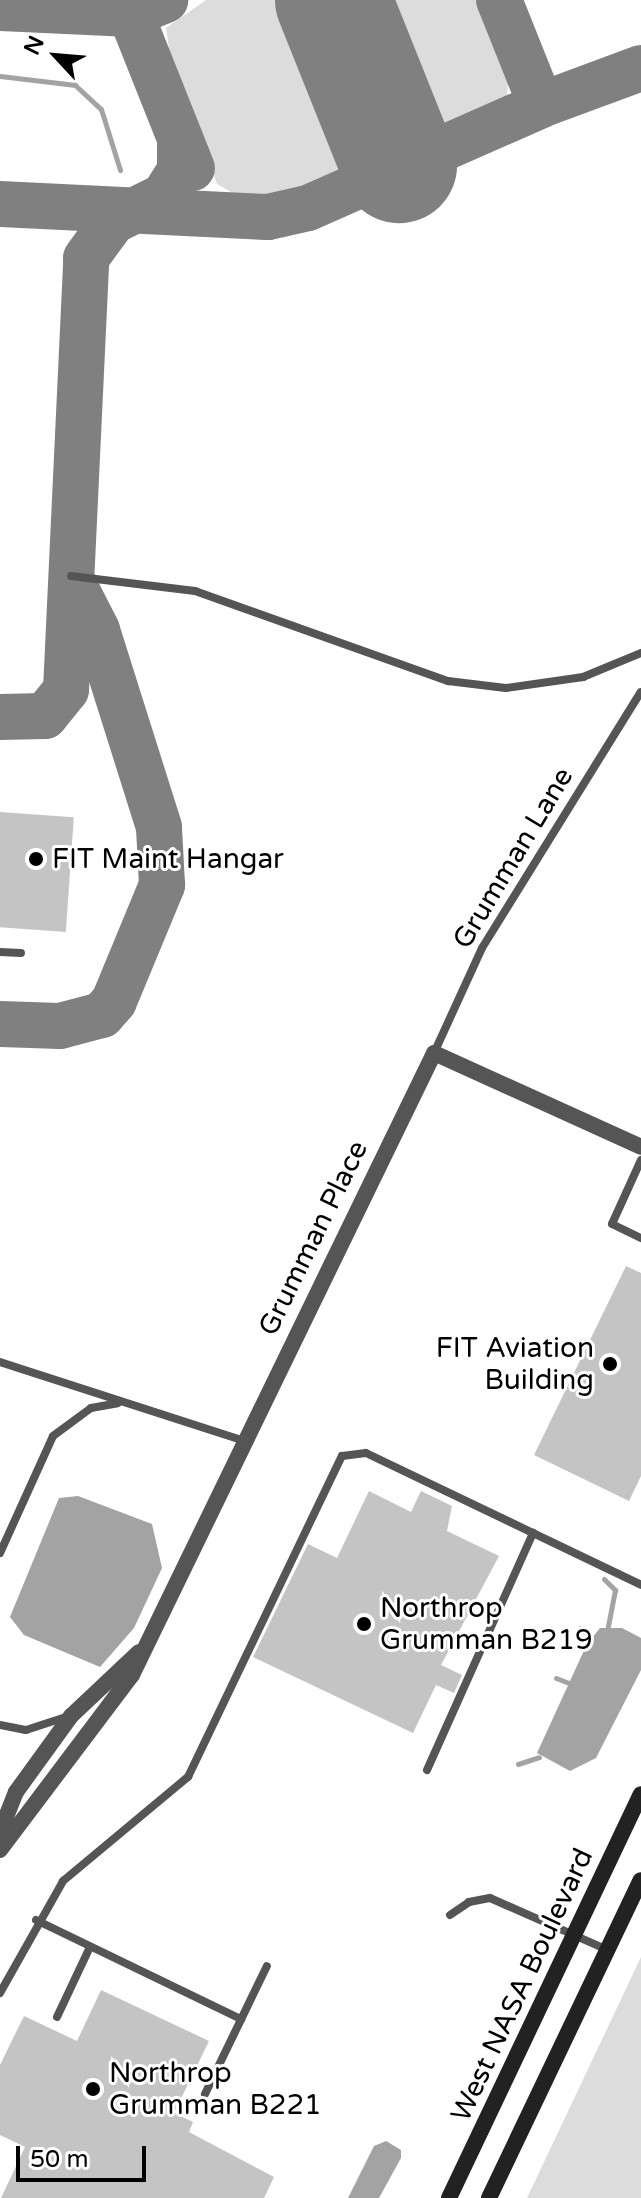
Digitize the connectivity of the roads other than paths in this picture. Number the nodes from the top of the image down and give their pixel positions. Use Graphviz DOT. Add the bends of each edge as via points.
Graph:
graph roads {
  1 [pos="71,576"];
  2 [pos="641,653"];
  3 [pos="641,692"];
  4 [pos="0,952"];
  5 [pos="21,953"];
  6 [pos="434,1053"];
  7 [pos="641,1147"];
  8 [pos="641,1160"];
  9 [pos="641,1238"];
  10 [pos="0,1362"];
  11 [pos="121,1402"];
  12 [pos="241,1440"];
  13 [pos="533,1533"];
  14 [pos="0,1553"];
  15 [pos="641,1585"];
  16 [pos="140,1651"];
  17 [pos="71,1716"];
  18 [pos="0,1725"];
  19 [pos="427,1770"];
  20 [pos="641,1794"];
  21 [pos="0,1832"];
  22 [pos="0,1850"];
  23 [pos="641,1880"];
  24 [pos="450,1915"];
  25 [pos="36,1920"];
  26 [pos="574,1935"];
  27 [pos="90,1947"];
  28 [pos="608,1950"];
  29 [pos="267,1966"];
  30 [pos="3,1978"];
  31 [pos="0,1993"];
  32 [pos="57,2017"];
  33 [pos="241,2019"];
  34 [pos="205,2094"];
  35 [pos="449,2198"];
  36 [pos="489,2198"];
  1 -- 2 [label="lane" via="195,591 448,681 506,688 583,677"];
  3 -- 6 [label="lane, Grumman Lane" via="482,948"];
  4 -- 5 [label="lane"];
  6 -- 7 [label="street"];
  6 -- 12 [label="street, Grumman Place"];
  8 -- 9 [label="lane" via="612,1224"];
  10 -- 11 [label="lane"];
  11 -- 12 [label="lane"];
  11 -- 14 [label="lane" via="91,1408 53,1436"];
  12 -- 16 [label="street, Grumman Place"];
  13 -- 15 [label="lane"];
  13 -- 19 [label="lane"];
  13 -- 25 [label="lane" via="366,1453 342,1456 188,1777 70,1874"];
  16 -- 17 [label="street, Grumman Place"];
  16 -- 22 [label="street, Grumman Place" via="132,1675"];
  17 -- 18 [label="lane" via="26,1730"];
  17 -- 21 [label="street, Grumman Place" via="16,1792"];
  20 -- 26 [label="main road, West NASA Boulevard"];
  23 -- 28 [label="main road"];
  24 -- 26 [label="lane" via="469,1902 490,1898"];
  25 -- 27 [label="lane"];
  25 -- 30 [label="lane"];
  26 -- 28 [label="lane"];
  26 -- 35 [label="main road, West NASA Boulevard"];
  27 -- 32 [label="lane"];
  27 -- 33 [label="lane"];
  28 -- 36 [label="main road"];
  29 -- 33 [label="lane"];
  30 -- 31 [label="lane"];
  33 -- 34 [label="lane"];
}
